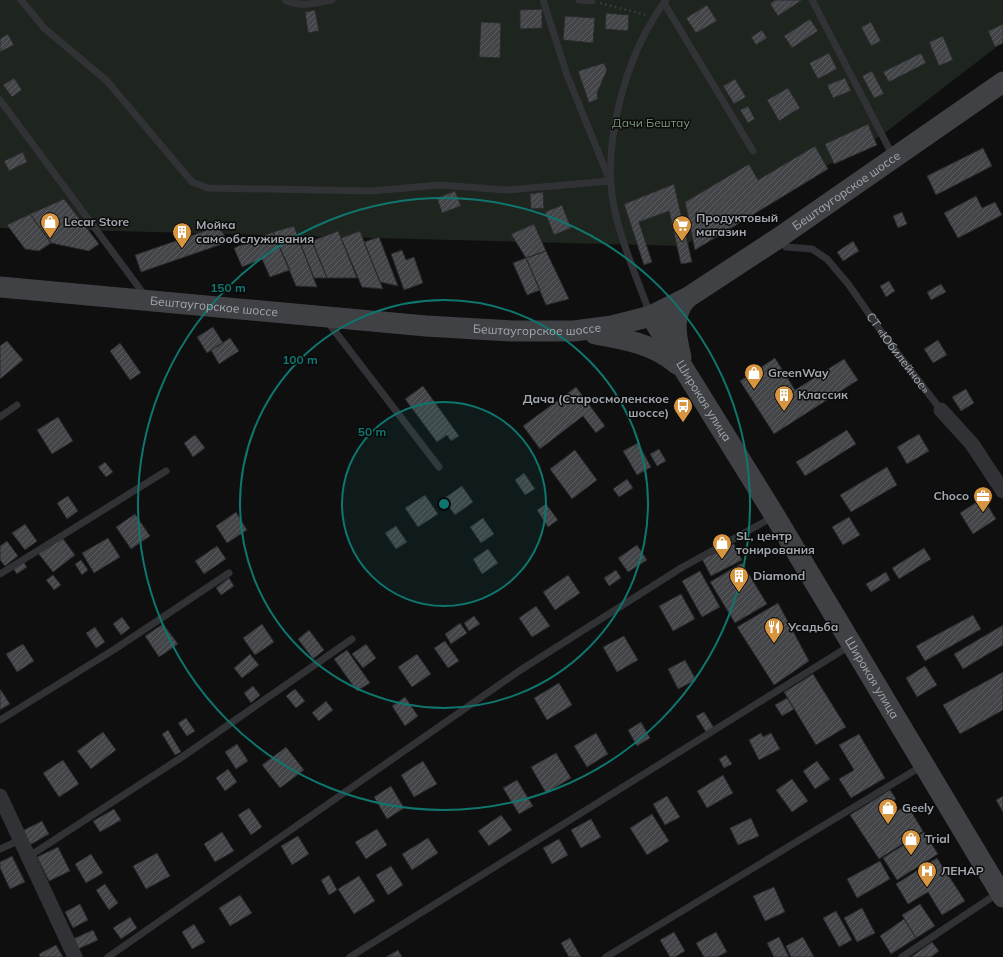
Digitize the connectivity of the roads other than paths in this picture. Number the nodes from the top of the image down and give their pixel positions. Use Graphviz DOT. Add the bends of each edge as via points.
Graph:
graph roads {
  1 [pos="21,0"];
  2 [pos="285,0"];
  3 [pos="332,0"];
  4 [pos="543,0"];
  5 [pos="579,0"];
  6 [pos="812,0"];
  7 [pos="592,1"];
  8 [pos="665,2"];
  9 [pos="1003,82"];
  10 [pos="0,100"];
  11 [pos="753,151"];
  12 [pos="894,158"];
  13 [pos="610,181"];
  14 [pos="777,239"];
  15 [pos="0,287"];
  16 [pos="687,298"];
  17 [pos="148,300"];
  18 [pos="651,316"];
  19 [pos="325,317"];
  20 [pos="574,331"];
  21 [pos="685,371"];
  22 [pos="17,405"];
  23 [pos="941,410"];
  24 [pos="0,417"];
  25 [pos="439,467"];
  26 [pos="166,471"];
  27 [pos="1003,491"];
  28 [pos="775,516"];
  29 [pos="229,572"];
  30 [pos="0,574"];
  31 [pos="352,638"];
  32 [pos="852,644"];
  33 [pos="0,720"];
  34 [pos="924,765"];
  35 [pos="0,796"];
  36 [pos="20,840"];
  37 [pos="0,849"];
  38 [pos="28,857"];
  39 [pos="1001,894"];
  40 [pos="75,957"];
  41 [pos="108,957"];
  42 [pos="350,957"];
  43 [pos="606,957"];
  44 [pos="902,957"];
  1 -- 13 [label="lane" via="44,28 107,81 192,182 208,188 371,191 440,185 507,190"];
  2 -- 3 [label="lane" via="294,5 308,5"];
  4 -- 13 [label="lane" via="567,75"];
  5 -- 7 [label="lane"];
  6 -- 12 [label="lane"];
  8 -- 11 [label="lane"];
  8 -- 13 [label="lane" via="632,64 619,103"];
  9 -- 12 [label="main road, Бештаугорское шоссе"];
  10 -- 17 [label="lane"];
  12 -- 14 [label="main road, Бештаугорское шоссе"];
  13 -- 18 [label="lane" via="616,217"];
  14 -- 16 [label="main road, Бештаугорское шоссе"];
  14 -- 23 [label="lane, СТ «Юбилейное»" via="786,247 812,249 827,259"];
  15 -- 17 [label="main road, Бештаугорское шоссе"];
  16 -- 18 [label="main road, Бештаугорское шоссе"];
  16 -- 21 [label="main road" via="678,310 676,326"];
  17 -- 19 [label="main road, Бештаугорское шоссе"];
  18 -- 20 [label="main road, Бештаугорское шоссе" via="612,326"];
  18 -- 21 [label="main road, Широкая улица"];
  19 -- 20 [label="main road, Бештаугорское шоссе" via="504,331"];
  19 -- 25 [label="lane"];
  20 -- 21 [label="main road" via="622,338 654,349"];
  21 -- 28 [label="main road, Широкая улица"];
  22 -- 24 [label="lane"];
  23 -- 27 [label="street, СТ «Юбилейное»" via="972,444"];
  26 -- 30 [label="lane"];
  28 -- 32 [label="main road, Широкая улица"];
  28 -- 41 [label="lane" via="681,568 519,671"];
  29 -- 33 [label="lane" via="115,649"];
  31 -- 38 [label="lane" via="182,757"];
  32 -- 34 [label="main road, Широкая улица"];
  32 -- 42 [label="lane"];
  34 -- 39 [label="main road, Широкая улица"];
  34 -- 43 [label="lane"];
  35 -- 36 [label="street"];
  36 -- 37 [label="lane"];
  36 -- 38 [label="street"];
  38 -- 40 [label="street"];
  39 -- 44 [label="lane"];
}
